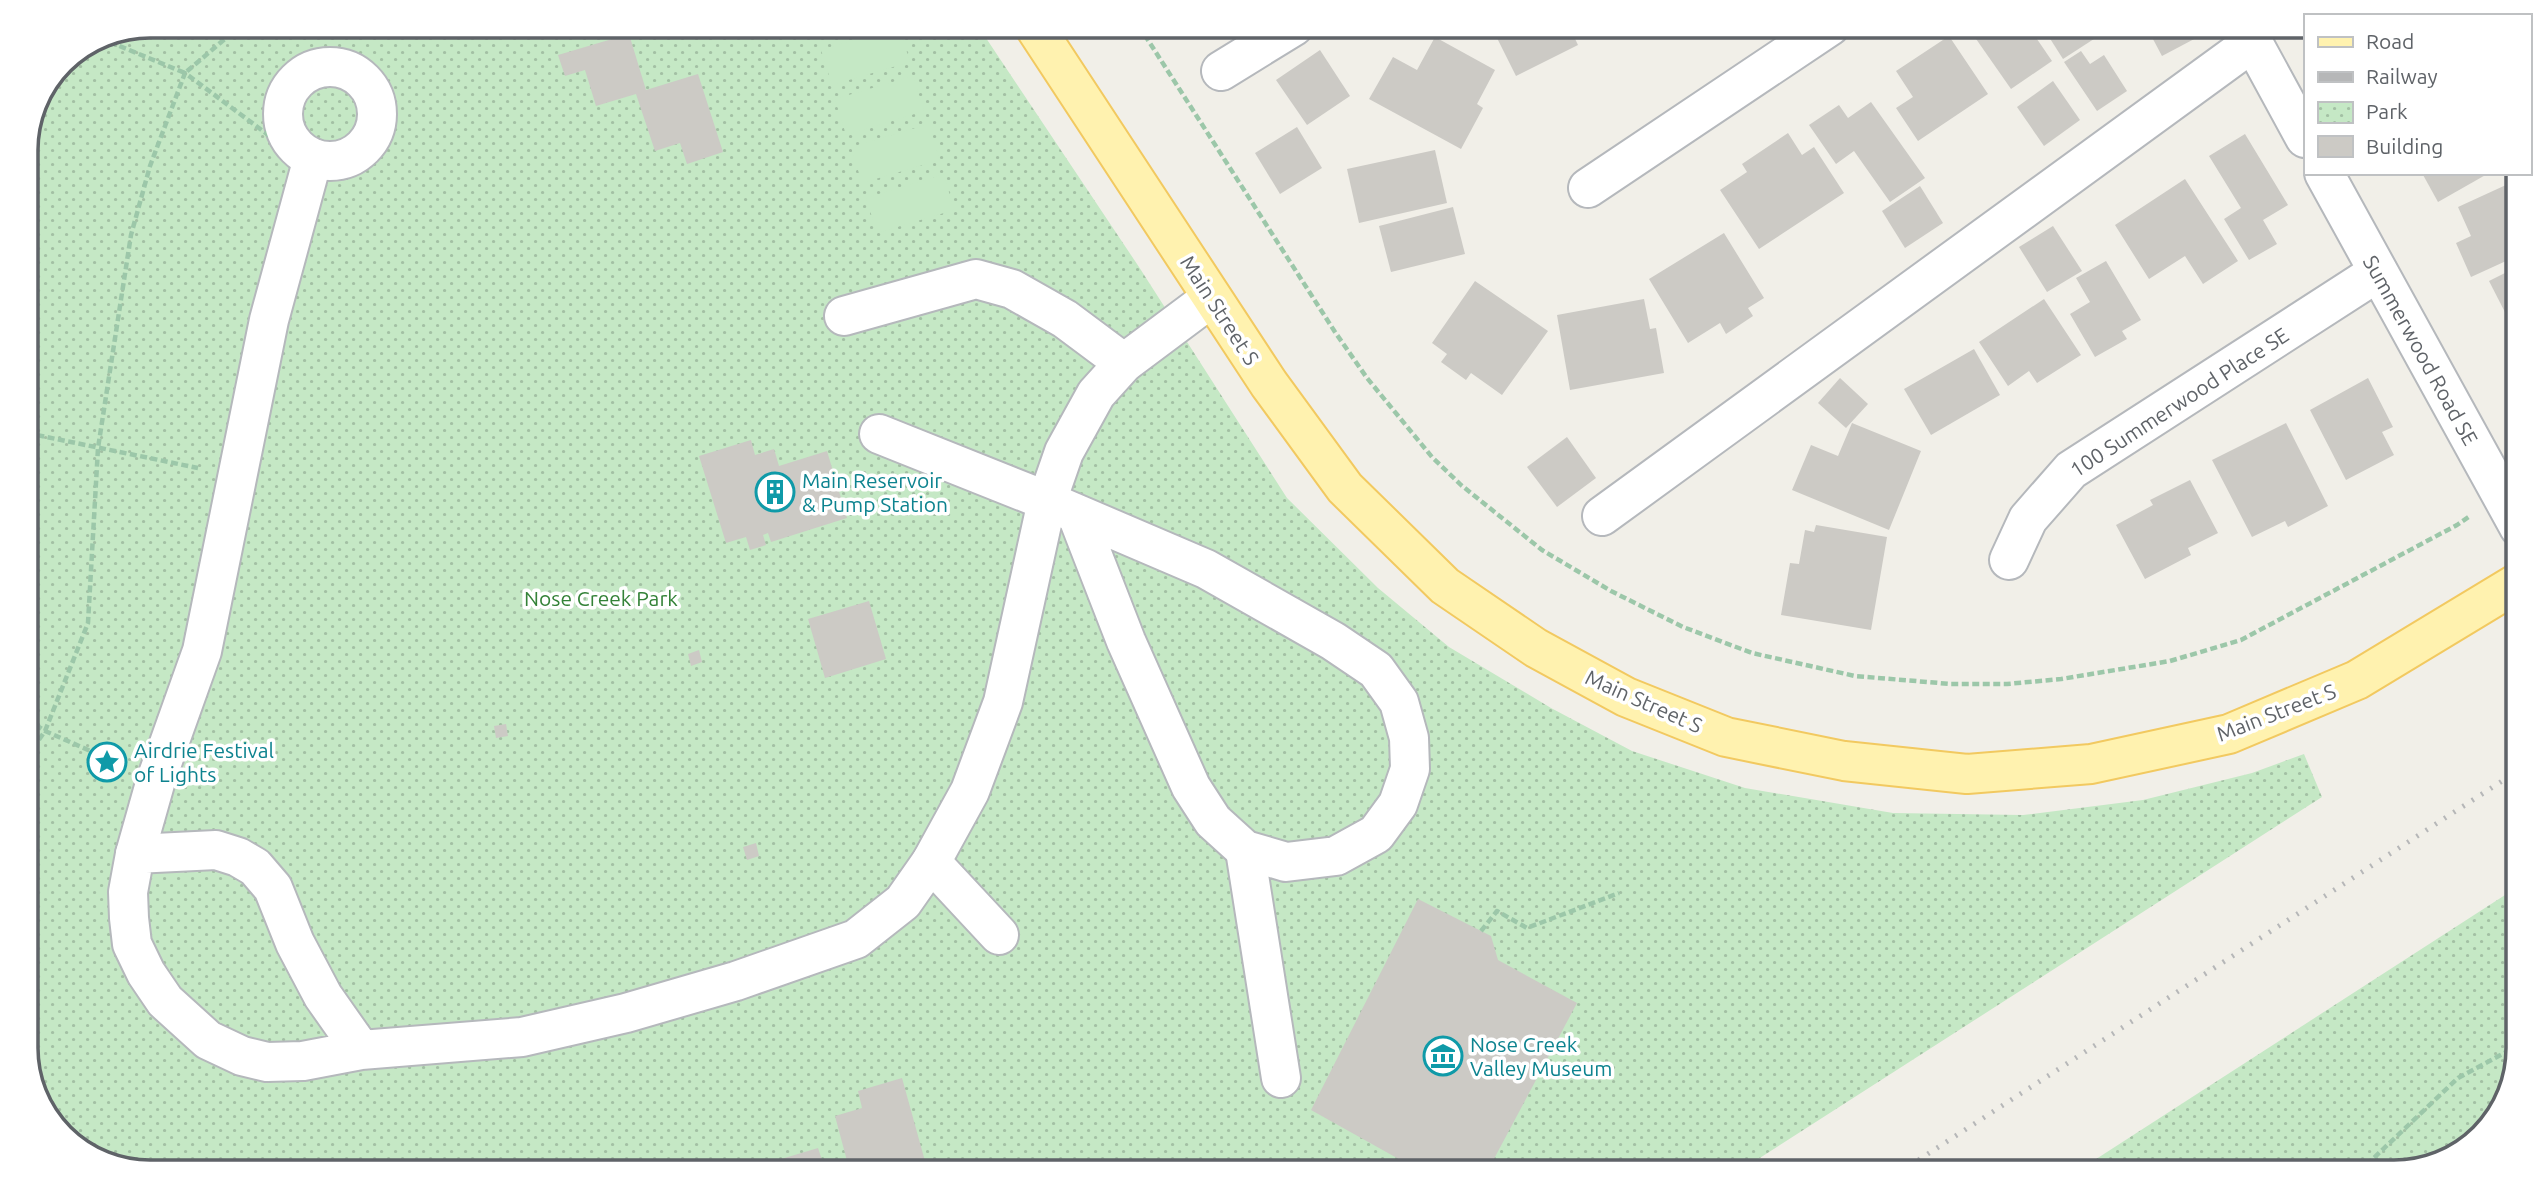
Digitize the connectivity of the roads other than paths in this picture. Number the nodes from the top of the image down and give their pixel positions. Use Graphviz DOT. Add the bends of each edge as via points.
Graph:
graph roads {
  1 [pos="1042,38"];
  2 [pos="1275,38"];
  3 [pos="1812,38"];
  4 [pos="2243,38"];
  5 [pos="2250,38"];
  6 [pos="1221,71"];
  7 [pos="2304,136"];
  8 [pos="304,152"];
  9 [pos="2326,175"];
  10 [pos="1588,188"];
  11 [pos="2378,272"];
  12 [pos="1211,298"];
  13 [pos="844,316"];
  14 [pos="1124,363"];
  15 [pos="879,433"];
  16 [pos="2506,503"];
  17 [pos="1062,508"];
  18 [pos="1602,516"];
  19 [pos="2008,560"];
  20 [pos="2506,590"];
  21 [pos="1245,850"];
  22 [pos="135,854"];
  23 [pos="932,862"];
  24 [pos="999,934"];
  25 [pos="361,1050"];
  26 [pos="1281,1078"];
  1 -- 12 [label="main road, Main Street S"];
  2 -- 6 [label="street"];
  3 -- 10 [label="street"];
  4 -- 18 [label="street"];
  5 -- 7 [label="street"];
  8 -- 22 [label="street" via="202,651"];
  9 -- 11 [label="street, Summerwood Road SE"];
  11 -- 16 [label="street, Summerwood Road SE"];
  11 -- 19 [label="street, 100 Summerwood Place SE" via="2071,470 2028,519"];
  12 -- 14 [label="street"];
  12 -- 20 [label="main road, Main Street S" via="1345,488 1445,586 1536,648 1626,697 1726,737 1844,761 1967,774 2091,764 2229,734 2357,680"];
  13 -- 14 [label="street" via="976,279 1012,289 1065,319"];
  14 -- 17 [label="street" via="1096,394 1063,452"];
  15 -- 17 [label="street"];
  17 -- 21 [label="street" via="1191,787 1213,821"];
  17 -- 21 [label="street" via="1206,569 1333,641 1376,670 1399,702 1409,738 1410,769 1398,804 1376,834 1336,856 1286,862"];
  17 -- 23 [label="street" via="1003,702 970,791"];
  21 -- 26 [label="street"];
  22 -- 25 [label="street" via="216,850 255,867 274,888 295,943 323,996"];
  22 -- 25 [label="street" via="128,892 132,944 165,1001 190,1026 242,1056 267,1062 303,1061"];
  23 -- 24 [label="street"];
  23 -- 25 [label="street" via="903,902 856,939 736,981 522,1037"];
}
